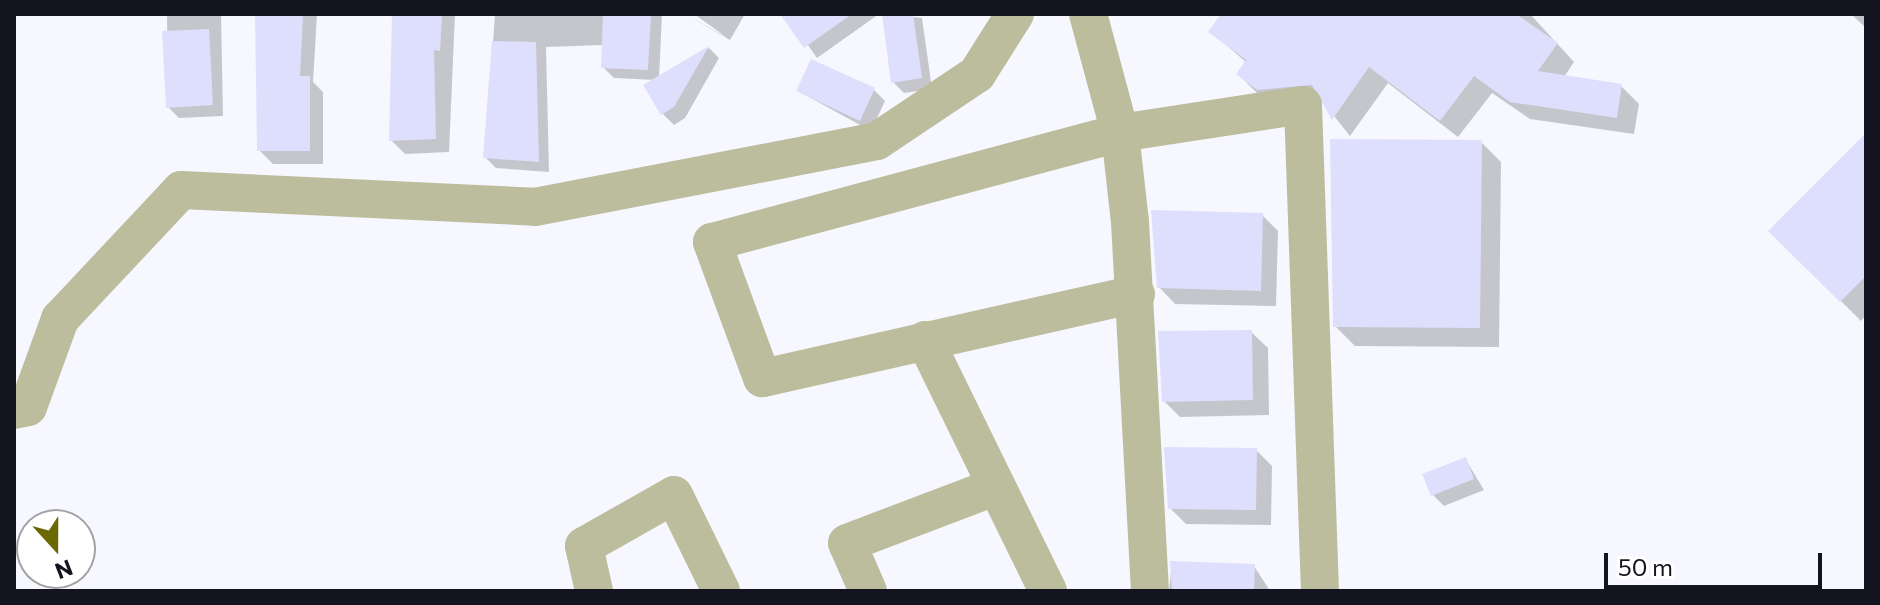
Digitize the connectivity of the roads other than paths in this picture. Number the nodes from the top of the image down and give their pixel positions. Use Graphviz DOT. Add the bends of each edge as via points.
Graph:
graph roads {
  1 [pos="1015,14"];
  2 [pos="1088,14"];
  3 [pos="1120,133"];
  4 [pos="1136,294"];
  5 [pos="925,340"];
  6 [pos="14,410"];
  7 [pos="997,486"];
  8 [pos="594,591"];
  9 [pos="721,591"];
  10 [pos="868,591"];
  11 [pos="1048,591"];
  12 [pos="1150,591"];
  13 [pos="1320,591"];
  1 -- 6 [label="street" via="977,74 877,141 535,207 181,190 60,319 28,407"];
  2 -- 3 [label="street"];
  3 -- 4 [label="street"];
  3 -- 5 [label="street" via="712,242 762,378"];
  3 -- 13 [label="street" via="1303,105"];
  4 -- 5 [label="street"];
  4 -- 12 [label="street"];
  5 -- 7 [label="street"];
  7 -- 10 [label="street" via="847,543"];
  7 -- 11 [label="street"];
  8 -- 9 [label="street" via="584,546 674,495"];
}
